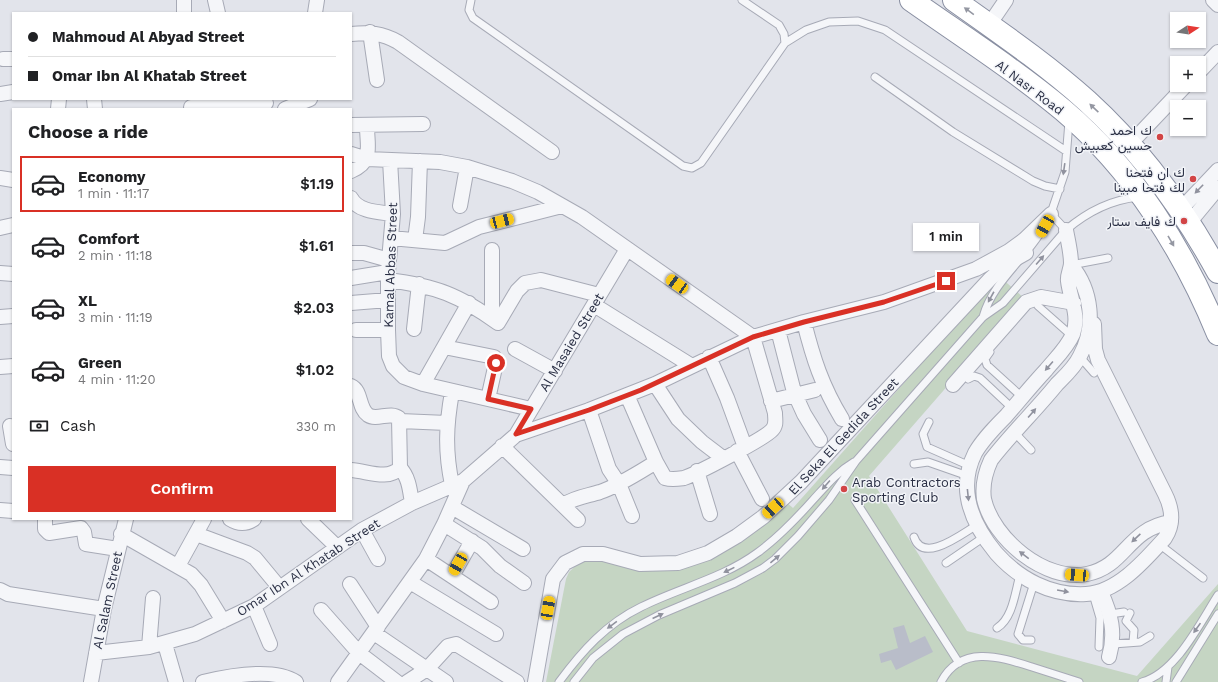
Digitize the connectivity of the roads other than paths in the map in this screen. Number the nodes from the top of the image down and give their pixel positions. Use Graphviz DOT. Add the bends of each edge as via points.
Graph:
graph roads {
  1 [pos="176,0"];
  2 [pos="184,0"];
  3 [pos="215,0"];
  4 [pos="316,0"];
  5 [pos="471,0"];
  6 [pos="742,0"];
  7 [pos="911,0"];
  8 [pos="954,0"];
  9 [pos="1006,0"];
  10 [pos="1213,0"];
  11 [pos="1218,5"];
  12 [pos="184,12"];
  13 [pos="218,12"];
  14 [pos="315,12"];
  15 [pos="989,25"];
  16 [pos="370,32"];
  17 [pos="352,34"];
  18 [pos="785,43"];
  19 [pos="1218,52"];
  20 [pos="1206,65"];
  21 [pos="875,77"];
  22 [pos="377,80"];
  23 [pos="12,92"];
  24 [pos="1179,92"];
  25 [pos="0,94"];
  26 [pos="308,100"];
  27 [pos="267,104"];
  28 [pos="190,105"];
  29 [pos="288,108"];
  30 [pos="1069,116"];
  31 [pos="423,124"];
  32 [pos="352,126"];
  33 [pos="367,126"];
  34 [pos="1130,144"];
  35 [pos="1066,151"];
  36 [pos="552,152"];
  37 [pos="352,154"];
  38 [pos="367,159"];
  39 [pos="390,160"];
  40 [pos="420,161"];
  41 [pos="467,167"];
  42 [pos="352,170"];
  43 [pos="1218,170"];
  44 [pos="0,178"];
  45 [pos="12,180"];
  46 [pos="1218,188"];
  47 [pos="1060,189"];
  48 [pos="1142,196"];
  49 [pos="352,200"];
  50 [pos="460,206"];
  51 [pos="562,206"];
  52 [pos="394,214"];
  53 [pos="1051,214"];
  54 [pos="1185,216"];
  55 [pos="12,225"];
  56 [pos="0,228"];
  57 [pos="1066,230"];
  58 [pos="391,238"];
  59 [pos="415,240"];
  60 [pos="626,249"];
  61 [pos="492,250"];
  62 [pos="352,253"];
  63 [pos="1026,253"];
  64 [pos="1108,258"];
  65 [pos="1071,265"];
  66 [pos="388,270"];
  67 [pos="1218,272"];
  68 [pos="0,273"];
  69 [pos="12,274"];
  70 [pos="352,278"];
  71 [pos="419,284"];
  72 [pos="1076,294"];
  73 [pos="388,300"];
  74 [pos="596,300"];
  75 [pos="352,303"];
  76 [pos="469,303"];
  77 [pos="1038,306"];
  78 [pos="12,316"];
  79 [pos="0,317"];
  80 [pos="983,317"];
  81 [pos="495,321"];
  82 [pos="1090,321"];
  83 [pos="804,322"];
  84 [pos="414,329"];
  85 [pos="356,330"];
  86 [pos="388,330"];
  87 [pos="778,330"];
  88 [pos="1218,334"];
  89 [pos="753,337"];
  90 [pos="1070,340"];
  91 [pos="444,347"];
  92 [pos="515,349"];
  93 [pos="990,352"];
  94 [pos="709,357"];
  95 [pos="1080,357"];
  96 [pos="12,366"];
  97 [pos="692,366"];
  98 [pos="0,367"];
  99 [pos="555,371"];
  100 [pos="1094,373"];
  101 [pos="968,379"];
  102 [pos="423,384"];
  103 [pos="655,384"];
  104 [pos="953,385"];
  105 [pos="352,387"];
  106 [pos="815,390"];
  107 [pos="452,392"];
  108 [pos="627,395"];
  109 [pos="796,396"];
  110 [pos="1022,397"];
  111 [pos="488,399"];
  112 [pos="771,401"];
  113 [pos="1012,408"];
  114 [pos="531,409"];
  115 [pos="589,410"];
  116 [pos="842,419"];
  117 [pos="400,421"];
  118 [pos="929,422"];
  119 [pos="447,423"];
  120 [pos="10,426"];
  121 [pos="1015,433"];
  122 [pos="516,434"];
  123 [pos="12,438"];
  124 [pos="820,440"];
  125 [pos="502,446"];
  126 [pos="741,449"];
  127 [pos="1031,450"];
  128 [pos="723,458"];
  129 [pos="856,460"];
  130 [pos="656,462"];
  131 [pos="914,464"];
  132 [pos="0,467"];
  133 [pos="12,468"];
  134 [pos="400,468"];
  135 [pos="352,470"];
  136 [pos="697,471"];
  137 [pos="969,471"];
  138 [pos="986,473"];
  139 [pos="458,483"];
  140 [pos="619,484"];
  141 [pos="762,499"];
  142 [pos="855,500"];
  143 [pos="412,504"];
  144 [pos="563,505"];
  145 [pos="452,507"];
  146 [pos="0,510"];
  147 [pos="12,511"];
  148 [pos="710,514"];
  149 [pos="632,516"];
  150 [pos="45,520"];
  151 [pos="126,520"];
  152 [pos="203,520"];
  153 [pos="252,520"];
  154 [pos="309,520"];
  155 [pos="578,520"];
  156 [pos="234,521"];
  157 [pos="1171,522"];
  158 [pos="444,524"];
  159 [pos="362,530"];
  160 [pos="980,531"];
  161 [pos="121,534"];
  162 [pos="196,534"];
  163 [pos="914,537"];
  164 [pos="472,541"];
  165 [pos="1159,544"];
  166 [pos="230,546"];
  167 [pos="337,548"];
  168 [pos="118,549"];
  169 [pos="523,550"];
  170 [pos="378,559"];
  171 [pos="426,559"];
  172 [pos="946,563"];
  173 [pos="178,566"];
  174 [pos="1041,566"];
  175 [pos="1020,575"];
  176 [pos="452,576"];
  177 [pos="1203,578"];
  178 [pos="410,582"];
  179 [pos="524,583"];
  180 [pos="1034,583"];
  181 [pos="350,584"];
  182 [pos="279,587"];
  183 [pos="0,590"];
  184 [pos="1097,593"];
  185 [pos="1218,595"];
  186 [pos="153,598"];
  187 [pos="491,602"];
  188 [pos="254,606"];
  189 [pos="104,609"];
  190 [pos="321,610"];
  191 [pos="1110,614"];
  192 [pos="1218,614"];
  193 [pos="223,621"];
  194 [pos="997,628"];
  195 [pos="376,630"];
  196 [pos="496,634"];
  197 [pos="1150,636"];
  198 [pos="1031,640"];
  199 [pos="1133,642"];
  200 [pos="165,644"];
  201 [pos="270,644"];
  202 [pos="149,647"];
  203 [pos="1099,647"];
  204 [pos="584,649"];
  205 [pos="1111,650"];
  206 [pos="96,653"];
  207 [pos="359,653"];
  208 [pos="593,658"];
  209 [pos="959,663"];
  210 [pos="1168,667"];
  211 [pos="427,669"];
  212 [pos="274,679"];
  213 [pos="92,682"];
  214 [pos="176,682"];
  215 [pos="203,682"];
  216 [pos="296,682"];
  217 [pos="338,682"];
  218 [pos="397,682"];
  219 [pos="407,682"];
  220 [pos="446,682"];
  221 [pos="517,682"];
  222 [pos="535,682"];
  223 [pos="559,682"];
  224 [pos="574,682"];
  225 [pos="942,682"];
  226 [pos="1079,682"];
  227 [pos="1142,682"];
  228 [pos="1166,682"];
  229 [pos="1176,682"];
  1 -- 2 [label="street"];
  2 -- 12 [label="street"];
  3 -- 13 [label="street"];
  4 -- 14 [label="street"];
  5 -- 18 [label="lane" via="469,10 473,18 683,166 692,168 701,163"];
  6 -- 18 [label="lane" via="779,25"];
  7 -- 30 [label="highway, Al Nasr Road" via="1031,85"];
  15 -- 8 [label="highway, Al Nasr Road, one-way"];
  9 -- 15 [label="street"];
  10 -- 11 [label="street"];
  34 -- 15 [label="highway, Al Nasr Road, one-way" via="1069,86"];
  16 -- 17 [label="street"];
  16 -- 22 [label="street"];
  16 -- 36 [label="street" via="398,42"];
  18 -- 35 [label="lane" via="806,30 829,22 858,21 885,30"];
  19 -- 20 [label="street"];
  21 -- 47 [label="lane" via="953,132 1033,182"];
  23 -- 25 [label="street"];
  24 -- 34 [label="street"];
  26 -- 29 [label="street"];
  27 -- 28 [label="street"];
  30 -- 35 [label="lane"];
  30 -- 48 [label="highway, Al Nasr Road" via="1111,157"];
  31 -- 33 [label="street"];
  32 -- 33 [label="street"];
  33 -- 38 [label="street"];
  34 -- 54 [label="highway, Al Nasr Road"];
  35 -- 47 [label="lane, one-way"];
  37 -- 38 [label="street"];
  38 -- 39 [label="street"];
  38 -- 42 [label="street" via="363,165"];
  39 -- 40 [label="street"];
  39 -- 52 [label="street, Kamal Abbas Street"];
  40 -- 41 [label="street"];
  40 -- 59 [label="street"];
  41 -- 50 [label="street"];
  41 -- 51 [label="street" via="512,181"];
  43 -- 54 [label="street, one-way"];
  44 -- 45 [label="street"];
  46 -- 54 [label="street"];
  47 -- 53 [label="lane"];
  48 -- 57 [label="lane" via="1102,206"];
  48 -- 88 [label="highway, Al Nasr Road, one-way" via="1195,285"];
  49 -- 52 [label="street" via="362,209"];
  51 -- 59 [label="street" via="478,227 444,243"];
  51 -- 60 [label="street" via="582,217"];
  52 -- 58 [label="street, Kamal Abbas Street"];
  53 -- 57 [label="lane"];
  53 -- 63 [label="lane" via="1038,238"];
  53 -- 83 [label="street, Omar Ibn Al Khatab Street" via="1009,251 976,269 884,302"];
  54 -- 67 [label="highway, Al Nasr Road"];
  55 -- 56 [label="street"];
  57 -- 65 [label="street"];
  80 -- 57 [label="lane, one-way" via="1003,303"];
  58 -- 59 [label="street"];
  58 -- 66 [label="street, Kamal Abbas Street"];
  60 -- 74 [label="street, Al Masaied Street"];
  60 -- 89 [label="street"];
  61 -- 81 [label="street"];
  62 -- 66 [label="street" via="364,253"];
  63 -- 80 [label="lane, one-way" via="992,294"];
  63 -- 222 [label="street, El Seka El Gedida Street" via="1008,263 990,279 802,482 737,536 708,553 678,563 640,564 603,554 583,554 565,563 553,579"];
  64 -- 65 [label="lane"];
  65 -- 72 [label="street" via="1081,278"];
  66 -- 70 [label="street"];
  66 -- 71 [label="street"];
  66 -- 73 [label="street, Kamal Abbas Street"];
  68 -- 69 [label="street"];
  71 -- 76 [label="street"];
  71 -- 84 [label="street"];
  72 -- 82 [label="street" via="1090,309"];
  72 -- 90 [label="street" via="1076,320"];
  72 -- 104 [label="street" via="1041,297 1026,302"];
  73 -- 75 [label="street"];
  73 -- 86 [label="street, Kamal Abbas Street"];
  74 -- 81 [label="street" via="541,280 525,283"];
  74 -- 97 [label="street"];
  74 -- 99 [label="street, Al Masaied Street"];
  76 -- 81 [label="street"];
  76 -- 91 [label="street"];
  77 -- 90 [label="lane"];
  78 -- 79 [label="street"];
  80 -- 129 [label="lane"];
  82 -- 95 [label="street"];
  82 -- 157 [label="street" via="1094,324 1098,360 1168,501"];
  83 -- 87 [label="street, Omar Ibn Al Khatab Street"];
  83 -- 116 [label="street" via="819,375"];
  85 -- 86 [label="street"];
  86 -- 102 [label="street, Kamal Abbas Street" via="389,356 393,366 404,377"];
  87 -- 89 [label="street, Omar Ibn Al Khatab Street"];
  87 -- 109 [label="street"];
  89 -- 94 [label="street, Omar Ibn Al Khatab Street"];
  89 -- 112 [label="street"];
  90 -- 95 [label="street"];
  90 -- 110 [label="street, one-way"];
  91 -- 102 [label="street"];
  91 -- 111 [label="street" via="494,357 496,363"];
  92 -- 99 [label="street"];
  93 -- 110 [label="lane" via="985,359 987,365"];
  94 -- 97 [label="street, Omar Ibn Al Khatab Street"];
  94 -- 126 [label="street"];
  95 -- 100 [label="lane"];
  121 -- 95 [label="street, one-way"];
  96 -- 98 [label="street"];
  97 -- 103 [label="street, Omar Ibn Al Khatab Street"];
  99 -- 114 [label="street, Al Masaied Street"];
  101 -- 113 [label="lane" via="974,376 980,378"];
  102 -- 107 [label="street, Kamal Abbas Street"];
  103 -- 108 [label="street, Omar Ibn Al Khatab Street"];
  103 -- 128 [label="street" via="678,419"];
  105 -- 117 [label="street" via="356,390 367,415 396,416"];
  106 -- 109 [label="street"];
  107 -- 111 [label="street, Kamal Abbas Street"];
  107 -- 119 [label="street"];
  108 -- 115 [label="street, Omar Ibn Al Khatab Street"];
  108 -- 130 [label="street"];
  109 -- 112 [label="street"];
  109 -- 124 [label="street"];
  110 -- 113 [label="street"];
  111 -- 114 [label="street, Kamal Abbas Street"];
  112 -- 126 [label="street" via="776,425 771,431"];
  113 -- 137 [label="street" via="980,446"];
  114 -- 122 [label="street, Al Masaied Street"];
  115 -- 122 [label="street, Omar Ibn Al Khatab Street"];
  115 -- 140 [label="street" via="609,469"];
  117 -- 119 [label="street"];
  117 -- 134 [label="street"];
  118 -- 137 [label="lane" via="923,434 927,447"];
  119 -- 139 [label="street" via="447,458"];
  120 -- 123 [label="street"];
  121 -- 127 [label="lane"];
  121 -- 138 [label="street" via="996,453"];
  122 -- 125 [label="street, Omar Ibn Al Khatab Street"];
  125 -- 139 [label="street, Omar Ibn Al Khatab Street"];
  125 -- 144 [label="street"];
  126 -- 128 [label="street"];
  126 -- 141 [label="street"];
  128 -- 136 [label="street"];
  129 -- 204 [label="lane, one-way" via="837,474 790,525 755,555 728,571 633,612 607,629"];
  208 -- 129 [label="lane, one-way" via="634,628 735,583 775,559 829,500"];
  130 -- 136 [label="street" via="665,478 672,480"];
  130 -- 140 [label="street"];
  131 -- 137 [label="lane" via="928,462"];
  132 -- 133 [label="street"];
  134 -- 135 [label="street" via="388,475"];
  134 -- 143 [label="street" via="407,478"];
  136 -- 148 [label="street"];
  137 -- 138 [label="street"];
  137 -- 160 [label="street, one-way" via="970,510"];
  174 -- 138 [label="street, one-way" via="1012,545 991,516 984,498"];
  139 -- 143 [label="street, Omar Ibn Al Khatab Street"];
  139 -- 145 [label="street"];
  140 -- 144 [label="street" via="600,492 577,497"];
  140 -- 149 [label="street"];
  142 -- 209 [label="lane"];
  143 -- 159 [label="street, Omar Ibn Al Khatab Street"];
  144 -- 155 [label="street"];
  145 -- 158 [label="street"];
  145 -- 169 [label="street"];
  146 -- 147 [label="street"];
  150 -- 168 [label="street" via="45,529 49,533 81,528 86,544"];
  151 -- 161 [label="street, Al Salam Street"];
  152 -- 162 [label="street"];
  153 -- 156 [label="street" via="245,523"];
  154 -- 167 [label="street"];
  156 -- 166 [label="street"];
  157 -- 165 [label="street" via="1167,534"];
  157 -- 174 [label="street, one-way" via="1141,533 1112,563 1095,572 1068,574"];
  158 -- 164 [label="street"];
  158 -- 171 [label="street"];
  159 -- 167 [label="street, Omar Ibn Al Khatab Street"];
  159 -- 170 [label="street"];
  160 -- 163 [label="lane" via="939,547 928,548 920,545"];
  160 -- 172 [label="lane"];
  160 -- 175 [label="street" via="1007,564"];
  161 -- 168 [label="street, Al Salam Street"];
  161 -- 173 [label="street"];
  162 -- 166 [label="street"];
  162 -- 173 [label="street"];
  164 -- 176 [label="street"];
  164 -- 179 [label="street"];
  165 -- 177 [label="lane"];
  165 -- 184 [label="street" via="1122,581"];
  166 -- 182 [label="street" via="255,558"];
  167 -- 182 [label="street, Omar Ibn Al Khatab Street"];
  168 -- 189 [label="street, Al Salam Street"];
  171 -- 176 [label="street"];
  171 -- 178 [label="street"];
  173 -- 193 [label="street" via="191,574 201,585"];
  174 -- 180 [label="street"];
  175 -- 180 [label="street"];
  175 -- 194 [label="lane" via="1008,617"];
  176 -- 187 [label="street"];
  178 -- 195 [label="street"];
  178 -- 196 [label="street"];
  180 -- 184 [label="street, one-way" via="1053,590 1078,594"];
  180 -- 198 [label="lane" via="1018,634 1023,640"];
  181 -- 195 [label="street"];
  182 -- 188 [label="street, Omar Ibn Al Khatab Street"];
  183 -- 189 [label="street" via="8,594"];
  184 -- 191 [label="street"];
  184 -- 203 [label="lane" via="1100,618"];
  185 -- 210 [label="lane, one-way"];
  186 -- 202 [label="street"];
  188 -- 193 [label="street, Omar Ibn Al Khatab Street"];
  188 -- 201 [label="street"];
  189 -- 206 [label="street, Al Salam Street"];
  190 -- 207 [label="street"];
  191 -- 199 [label="lane" via="1127,612 1126,621 1134,630"];
  191 -- 205 [label="street" via="1113,627"];
  192 -- 229 [label="lane"];
  193 -- 200 [label="street, Omar Ibn Al Khatab Street"];
  195 -- 207 [label="street"];
  195 -- 211 [label="street"];
  197 -- 199 [label="lane" via="1144,641"];
  199 -- 205 [label="lane"];
  200 -- 202 [label="street, Omar Ibn Al Khatab Street"];
  200 -- 214 [label="street"];
  202 -- 206 [label="street, Omar Ibn Al Khatab Street"];
  204 -- 208 [label="lane"];
  204 -- 223 [label="lane"];
  206 -- 213 [label="street, Al Salam Street"];
  207 -- 217 [label="street"];
  207 -- 218 [label="street"];
  208 -- 224 [label="lane"];
  209 -- 225 [label="lane" via="950,670"];
  209 -- 226 [label="lane" via="981,656 993,656"];
  210 -- 227 [label="lane" via="1153,678"];
  210 -- 228 [label="lane"];
  211 -- 219 [label="street"];
  211 -- 220 [label="street"];
  211 -- 221 [label="street" via="448,646 456,644"];
  212 -- 215 [label="street" via="238,675"];
  212 -- 216 [label="street"];
}
